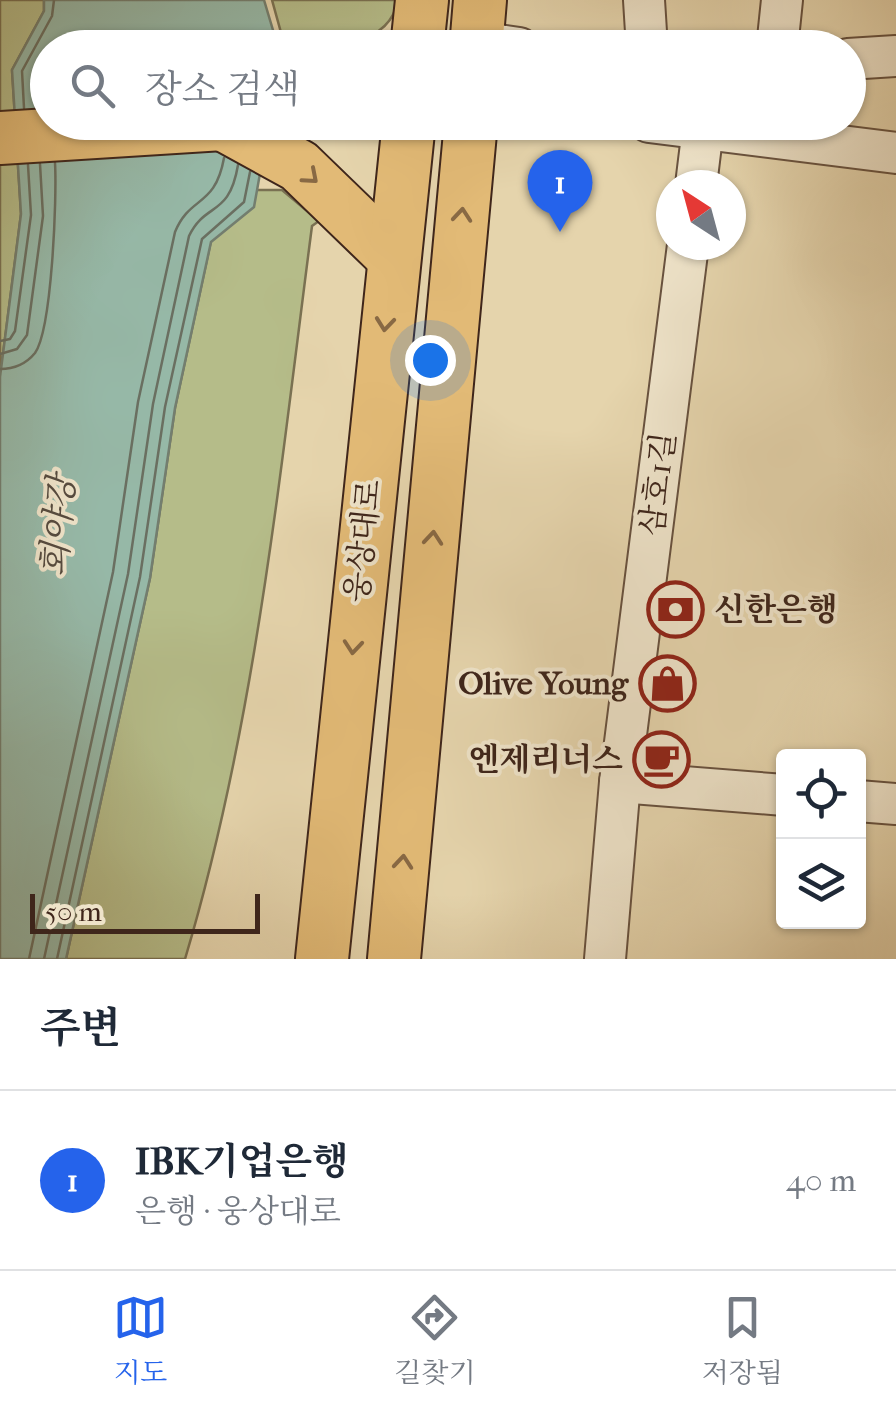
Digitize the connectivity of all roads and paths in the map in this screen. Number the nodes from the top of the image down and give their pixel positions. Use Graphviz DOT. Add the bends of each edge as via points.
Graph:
graph roads {
  1 [pos="422,0"];
  2 [pos="644,0"];
  3 [pos="782,0"];
  4 [pos="419,30"];
  5 [pos="646,30"];
  6 [pos="779,30"];
  7 [pos="896,56"];
  8 [pos="866,58"];
  9 [pos="30,136"];
  10 [pos="0,138"];
  11 [pos="263,140"];
  12 [pos="406,140"];
  13 [pos="469,140"];
  14 [pos="702,140"];
  15 [pos="829,140"];
  16 [pos="896,152"];
  17 [pos="698,170"];
  18 [pos="393,257"];
  19 [pos="686,260"];
  20 [pos="620,782"];
  21 [pos="776,794"];
  22 [pos="866,802"];
  23 [pos="896,804"];
  24 [pos="322,959"];
  25 [pos="394,959"];
  26 [pos="605,959"];
  1 -- 4 [label="main road"];
  2 -- 5 [label="street"];
  3 -- 6 [label="street"];
  7 -- 8 [label="street"];
  9 -- 10 [label="main road"];
  11 -- 18 [label="main road, one-way"];
  12 -- 18 [label="main road, 웅상대로"];
  25 -- 13 [label="main road, one-way"];
  14 -- 17 [label="street"];
  15 -- 16 [label="street"];
  18 -- 24 [label="main road, 웅상대로, one-way"];
  19 -- 20 [label="street, 삼호1길"];
  20 -- 21 [label="street"];
  20 -- 26 [label="street, 삼호1길"];
  22 -- 23 [label="street"];
}
